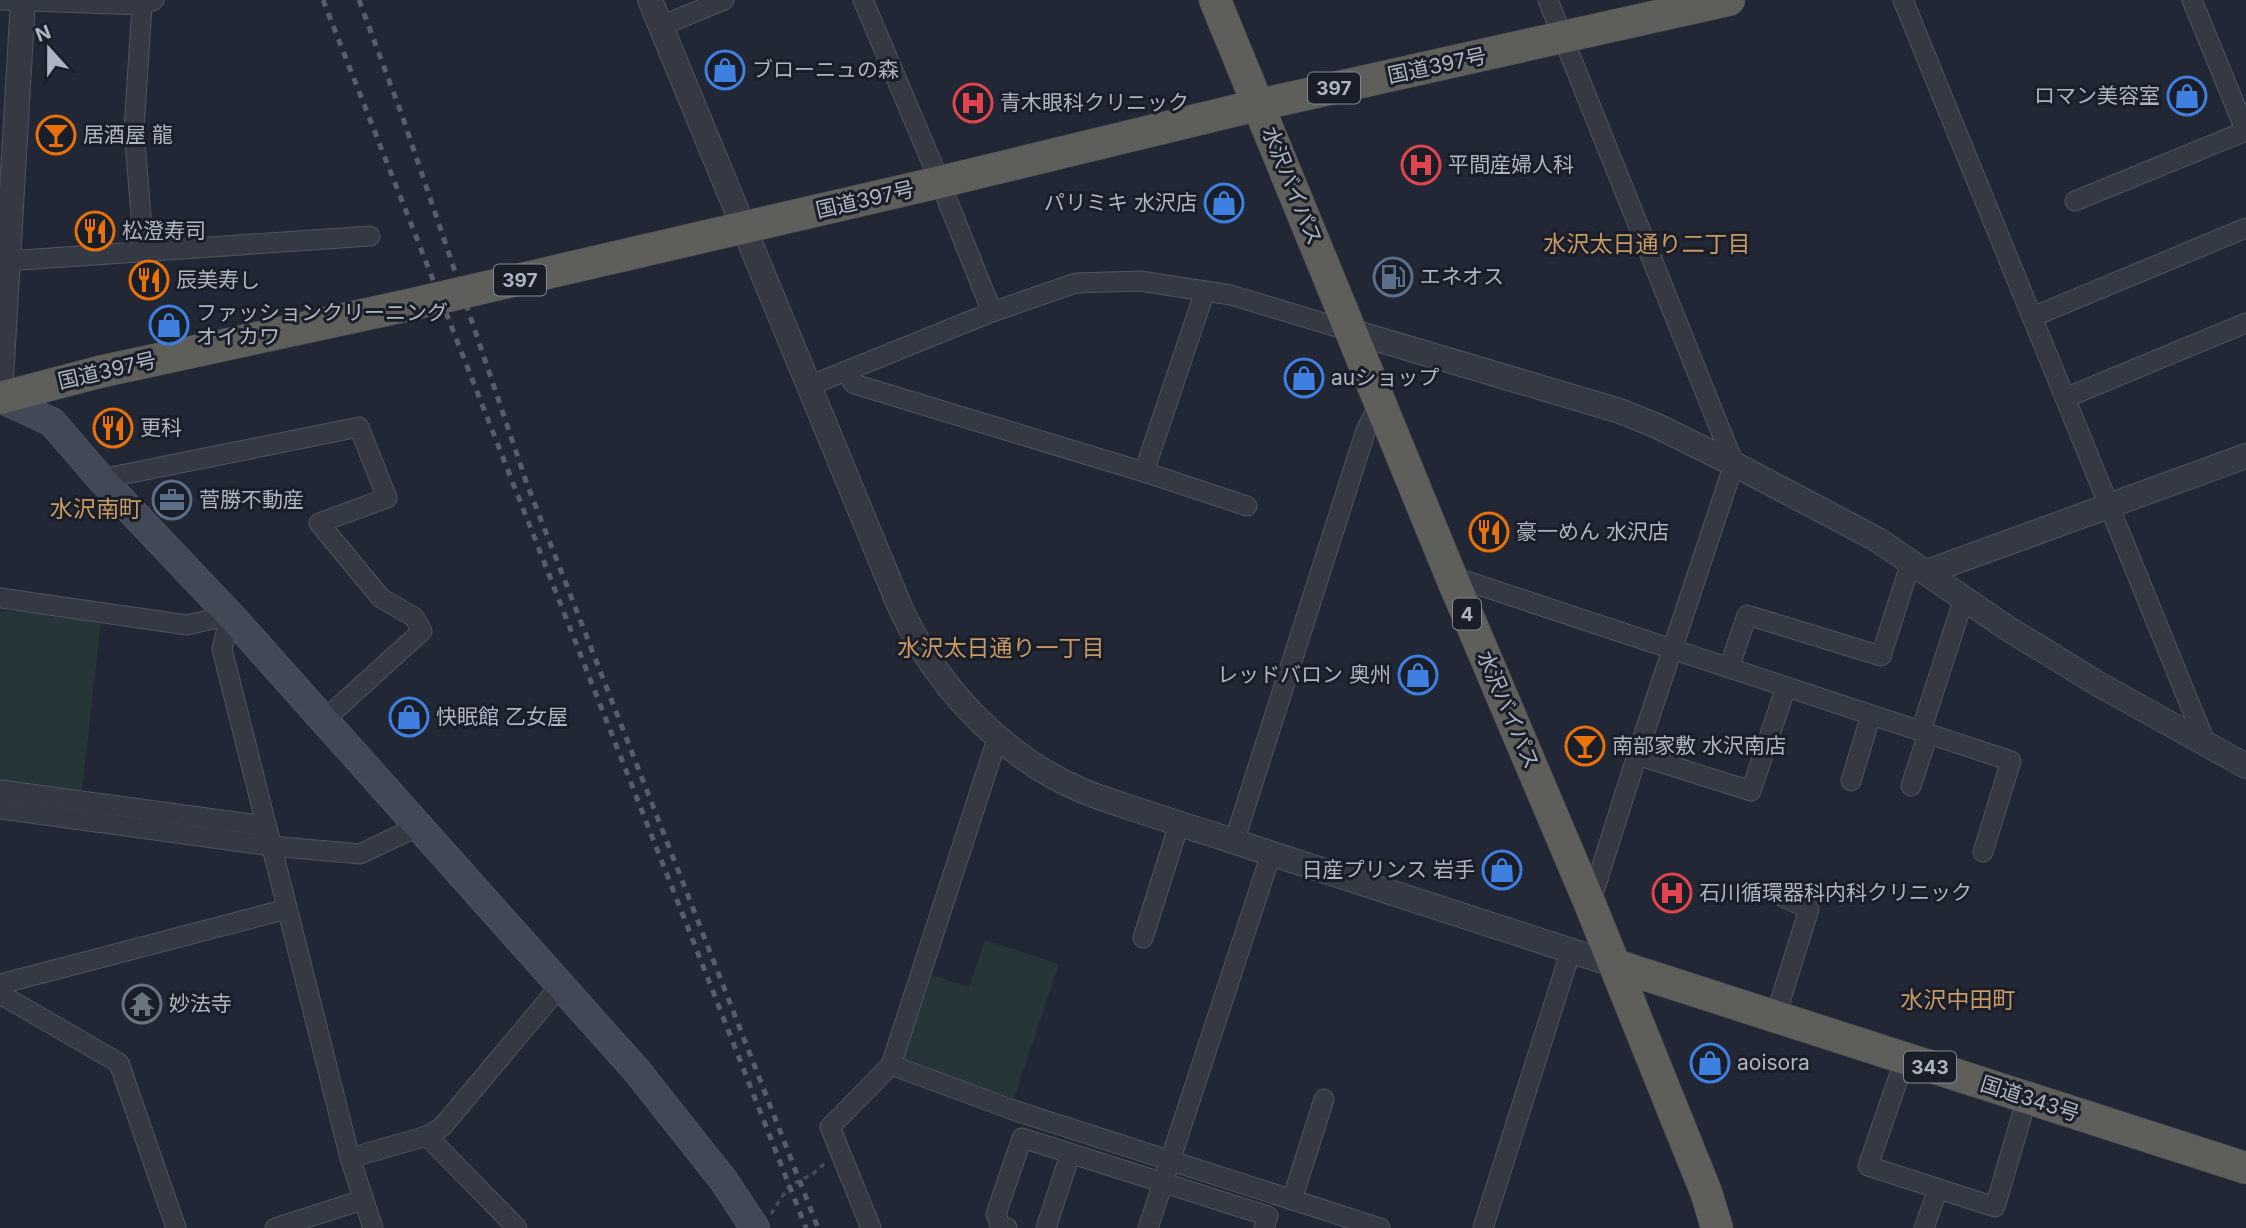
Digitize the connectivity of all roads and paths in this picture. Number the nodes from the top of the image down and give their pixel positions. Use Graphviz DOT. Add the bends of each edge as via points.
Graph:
graph roads {
  1 [pos="16,0"];
  2 [pos="650,0"];
  3 [pos="724,0"];
  4 [pos="863,0"];
  5 [pos="1215,0"];
  6 [pos="1548,0"];
  7 [pos="1729,0"];
  8 [pos="1903,0"];
  9 [pos="2192,0"];
  10 [pos="148,3"];
  11 [pos="661,26"];
  12 [pos="1564,38"];
  13 [pos="1258,105"];
  14 [pos="2246,132"];
  15 [pos="940,182"];
  16 [pos="2075,201"];
  17 [pos="6,215"];
  18 [pos="2246,228"];
  19 [pos="370,236"];
  20 [pos="144,253"];
  21 [pos="7,261"];
  22 [pos="1205,291"];
  23 [pos="992,312"];
  24 [pos="2032,317"];
  25 [pos="2246,323"];
  26 [pos="1350,331"];
  27 [pos="846,372"];
  28 [pos="809,386"];
  29 [pos="0,397"];
  30 [pos="2065,398"];
  31 [pos="1380,403"];
  32 [pos="2246,456"];
  33 [pos="1734,464"];
  34 [pos="1144,472"];
  35 [pos="101,479"];
  36 [pos="1247,506"];
  37 [pos="2109,506"];
  38 [pos="1919,567"];
  39 [pos="1451,576"];
  40 [pos="0,598"];
  41 [pos="1964,598"];
  42 [pos="230,615"];
  43 [pos="1672,649"];
  44 [pos="1729,668"];
  45 [pos="1786,687"];
  46 [pos="1871,715"];
  47 [pos="324,720"];
  48 [pos="1924,732"];
  49 [pos="998,736"];
  50 [pos="2206,744"];
  51 [pos="1637,755"];
  52 [pos="2246,766"];
  53 [pos="1851,781"];
  54 [pos="1911,786"];
  55 [pos="0,790"];
  56 [pos="0,809"];
  57 [pos="1179,824"];
  58 [pos="265,826"];
  59 [pos="419,826"];
  60 [pos="1234,842"];
  61 [pos="272,846"];
  62 [pos="1983,852"];
  63 [pos="1271,854"];
  64 [pos="1785,898"];
  65 [pos="1590,904"];
  66 [pos="287,909"];
  67 [pos="1143,938"];
  68 [pos="1571,950"];
  69 [pos="1615,965"];
  70 [pos="0,984"];
  71 [pos="561,985"];
  72 [pos="0,994"];
  73 [pos="1775,1018"];
  74 [pos="1905,1059"];
  75 [pos="891,1065"];
  76 [pos="2027,1098"];
  77 [pos="1324,1099"];
  78 [pos="427,1136"];
  79 [pos="839,1150"];
  80 [pos="1070,1155"];
  81 [pos="349,1158"];
  82 [pos="1171,1161"];
  83 [pos="2246,1168"];
  84 [pos="1163,1183"];
  85 [pos="1938,1189"];
  86 [pos="1292,1199"];
  87 [pos="362,1200"];
  88 [pos="762,1223"];
  89 [pos="176,1228"];
  90 [pos="275,1228"];
  91 [pos="373,1228"];
  92 [pos="517,1228"];
  93 [pos="871,1228"];
  94 [pos="1007,1228"];
  95 [pos="1046,1228"];
  96 [pos="1148,1228"];
  97 [pos="1264,1228"];
  98 [pos="1380,1228"];
  99 [pos="1483,1228"];
  100 [pos="1717,1228"];
  101 [pos="1924,1228"];
  1 -- 10 [label="street"];
  1 -- 17 [label="street"];
  2 -- 11 [label="street"];
  3 -- 11 [label="street"];
  4 -- 15 [label="street"];
  5 -- 13 [label="highway, 水沢バイパス / 4"];
  6 -- 12 [label="street"];
  7 -- 12 [label="highway, 国道397号 / 397"];
  8 -- 24 [label="street"];
  9 -- 14 [label="street"];
  10 -- 20 [label="street" via="134,129"];
  11 -- 28 [label="street"];
  12 -- 13 [label="highway, 国道397号 / 397"];
  12 -- 33 [label="street"];
  13 -- 15 [label="highway, 国道397号 / 397"];
  13 -- 26 [label="highway, 水沢バイパス / 4"];
  14 -- 16 [label="street"];
  15 -- 23 [label="street"];
  15 -- 29 [label="highway, 国道397号 / 397, bridge"];
  17 -- 21 [label="street"];
  18 -- 24 [label="street"];
  19 -- 20 [label="street"];
  20 -- 21 [label="street"];
  21 -- 29 [label="street"];
  22 -- 23 [label="street" via="1140,281 1076,283"];
  22 -- 26 [label="street"];
  22 -- 34 [label="street"];
  23 -- 27 [label="street"];
  24 -- 30 [label="street"];
  25 -- 30 [label="street"];
  26 -- 31 [label="highway, 水沢バイパス / 4"];
  26 -- 33 [label="street" via="1619,411"];
  27 -- 28 [label="street"];
  27 -- 34 [label="street" via="854,384"];
  28 -- 49 [label="street" via="917,640 962,701"];
  29 -- 35 [label="main road" via="52,422"];
  30 -- 37 [label="street"];
  31 -- 39 [label="highway, 水沢バイパス / 4"];
  31 -- 60 [label="street" via="1366,430"];
  32 -- 37 [label="street"];
  33 -- 38 [label="street" via="1878,540"];
  33 -- 43 [label="street"];
  34 -- 36 [label="street"];
  35 -- 42 [label="main road"];
  35 -- 47 [label="street" via="359,427 387,498 320,523 381,598 414,617 422,631"];
  37 -- 38 [label="street"];
  37 -- 50 [label="street"];
  38 -- 41 [label="street"];
  38 -- 44 [label="street" via="1881,656 1747,615"];
  39 -- 43 [label="street"];
  39 -- 65 [label="highway, 水沢バイパス / 4"];
  40 -- 42 [label="street" via="187,625"];
  41 -- 48 [label="street"];
  41 -- 50 [label="street" via="2100,685"];
  42 -- 47 [label="main road"];
  42 -- 58 [label="street" via="222,649"];
  43 -- 44 [label="street"];
  43 -- 51 [label="street"];
  44 -- 45 [label="street"];
  45 -- 46 [label="street"];
  45 -- 51 [label="street" via="1751,791"];
  46 -- 48 [label="street"];
  46 -- 53 [label="street"];
  47 -- 59 [label="main road"];
  48 -- 54 [label="street"];
  48 -- 62 [label="street" via="2011,761"];
  49 -- 57 [label="street" via="1036,766 1081,790"];
  49 -- 75 [label="street"];
  50 -- 52 [label="street"];
  51 -- 65 [label="street"];
  55 -- 58 [label="street"];
  56 -- 61 [label="street"];
  57 -- 60 [label="street"];
  57 -- 67 [label="street"];
  58 -- 61 [label="street"];
  59 -- 61 [label="street" via="360,854"];
  59 -- 71 [label="main road"];
  60 -- 63 [label="street"];
  61 -- 66 [label="street"];
  63 -- 68 [label="street"];
  63 -- 82 [label="street"];
  64 -- 73 [label="street" via="1809,909"];
  65 -- 69 [label="highway, 水沢バイパス / 4"];
  66 -- 70 [label="street"];
  66 -- 81 [label="street"];
  68 -- 69 [label="street"];
  68 -- 99 [label="street"];
  69 -- 73 [label="highway, 国道343号 / 343"];
  69 -- 100 [label="highway, 水沢バイパス / 4"];
  71 -- 78 [label="street" via="442,1127"];
  71 -- 88 [label="main road"];
  72 -- 89 [label="street" via="119,1062"];
  73 -- 74 [label="highway, 国道343号 / 343"];
  74 -- 76 [label="highway, 国道343号 / 343"];
  74 -- 85 [label="street" via="1868,1166"];
  75 -- 79 [label="street" via="830,1127"];
  75 -- 82 [label="street"];
  76 -- 83 [label="highway, 国道343号 / 343"];
  76 -- 85 [label="street" via="1994,1206"];
  77 -- 86 [label="street"];
  78 -- 81 [label="street"];
  78 -- 92 [label="street"];
  79 -- 88 [label="path" via="813,1174 789,1186"];
  79 -- 93 [label="street"];
  80 -- 84 [label="street"];
  80 -- 94 [label="street" via="1022,1138 996,1214"];
  80 -- 95 [label="street"];
  81 -- 87 [label="street"];
  82 -- 84 [label="street"];
  82 -- 86 [label="street"];
  84 -- 96 [label="street"];
  84 -- 97 [label="street" via="1268,1216"];
  85 -- 101 [label="street"];
  86 -- 98 [label="street"];
  87 -- 90 [label="street"];
  87 -- 91 [label="street"];
}
